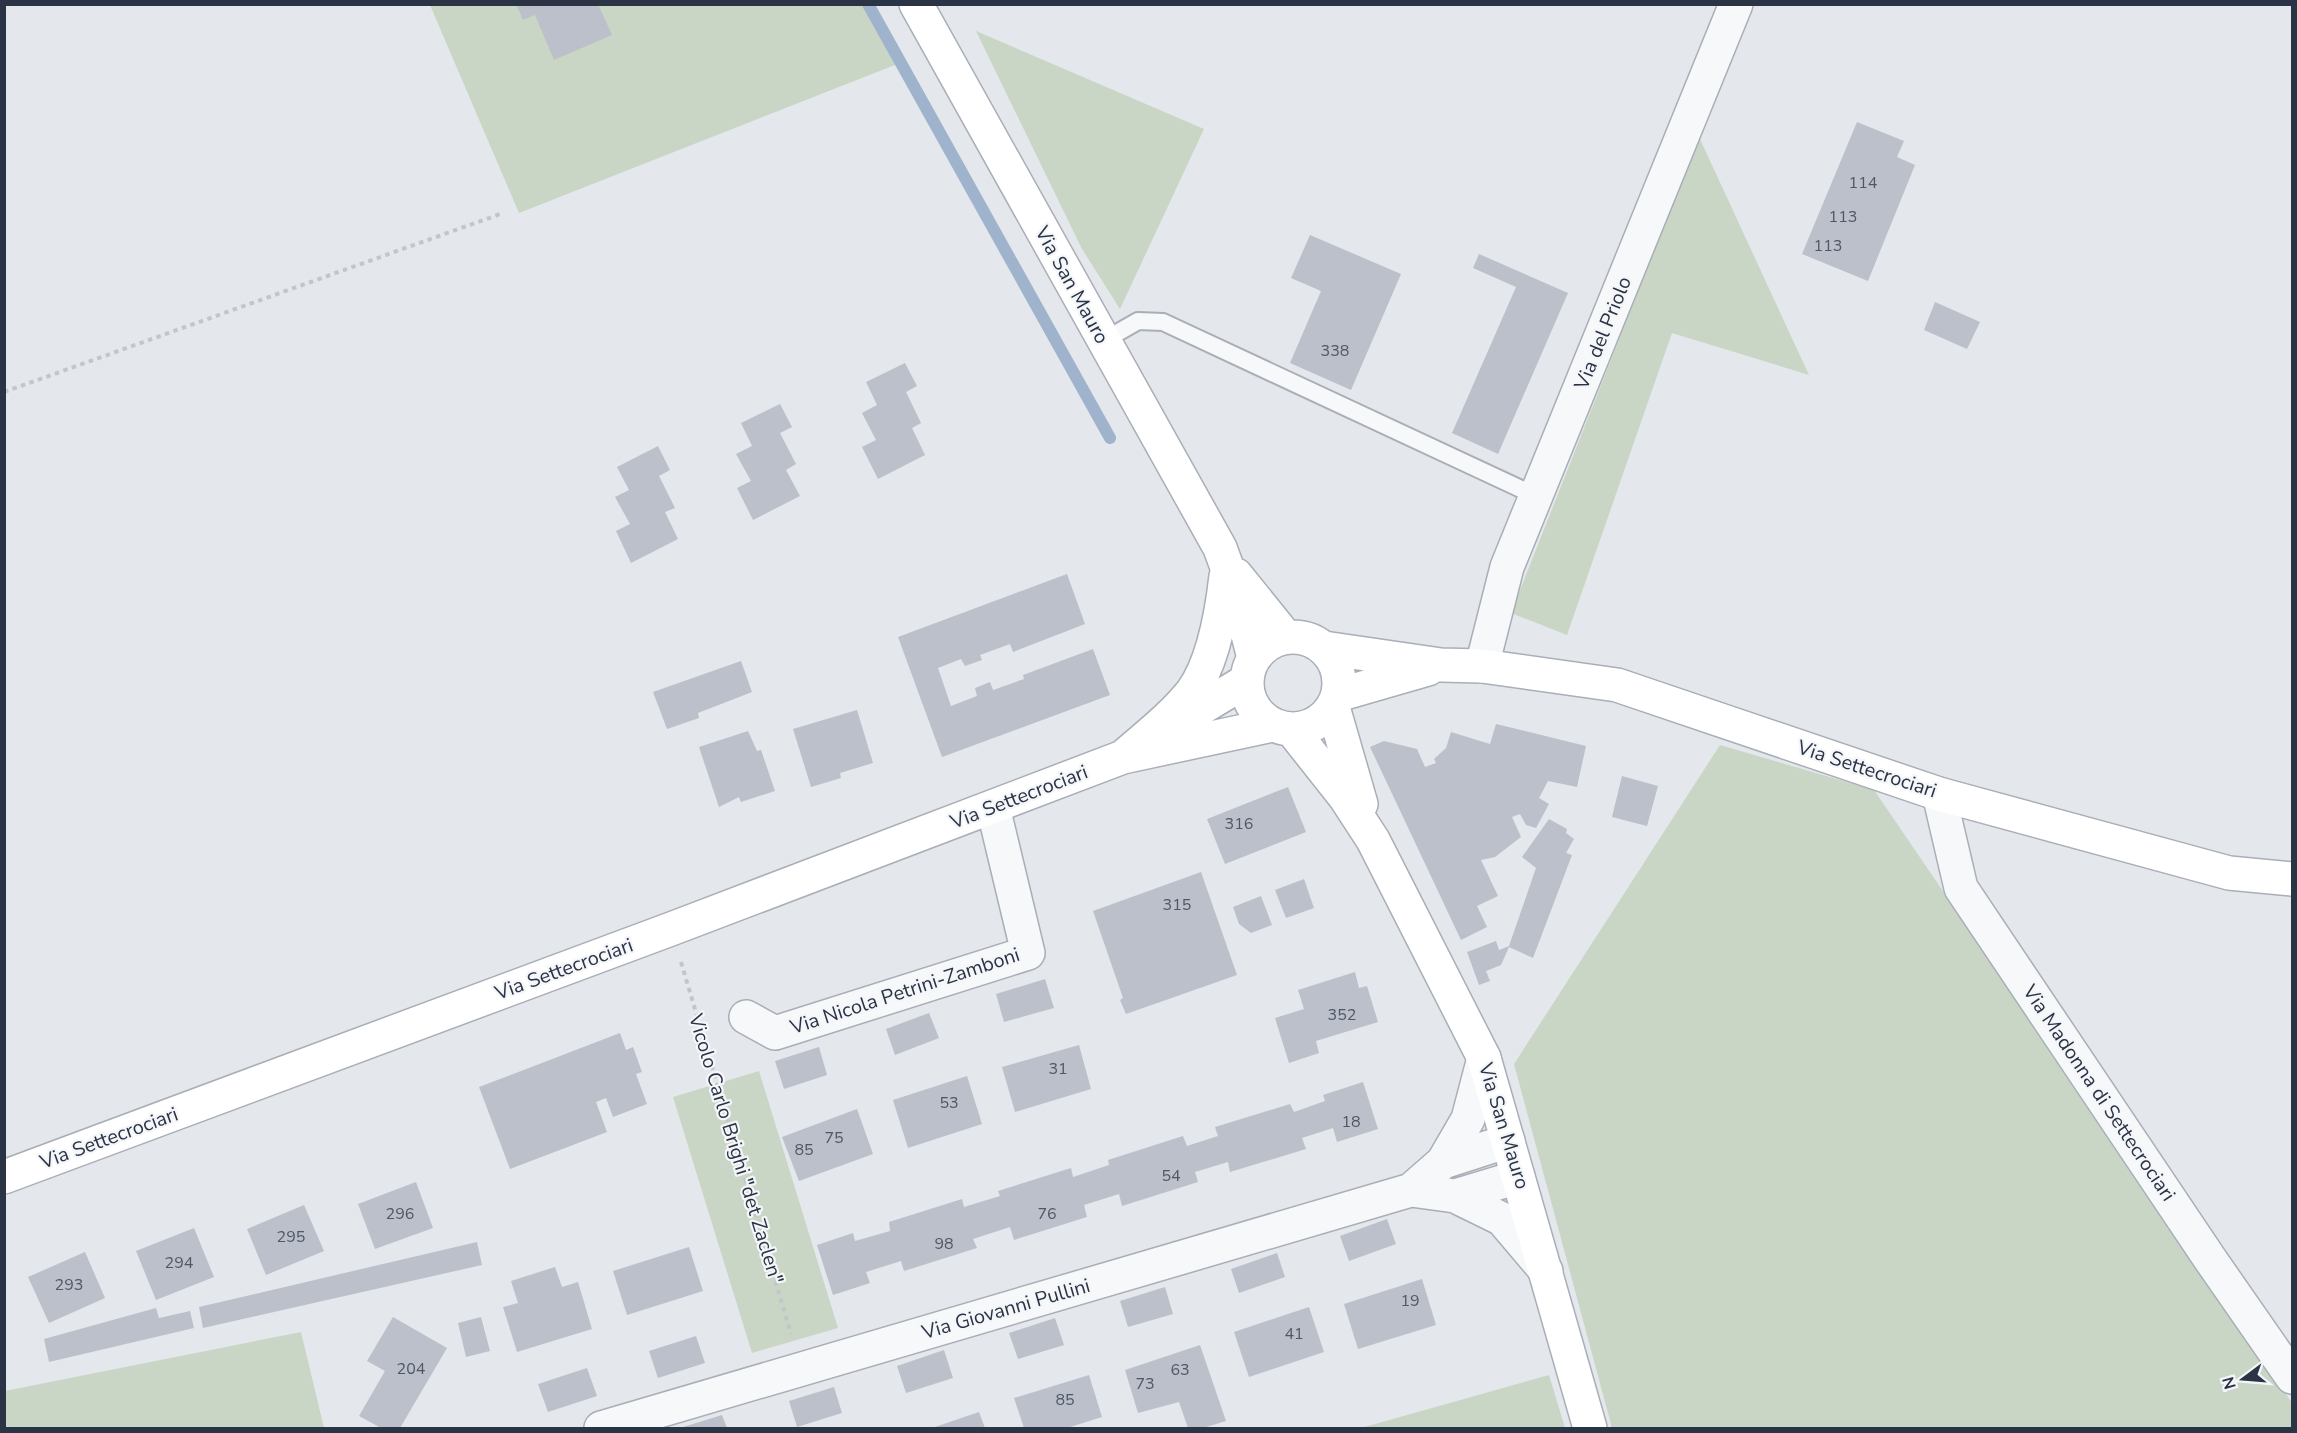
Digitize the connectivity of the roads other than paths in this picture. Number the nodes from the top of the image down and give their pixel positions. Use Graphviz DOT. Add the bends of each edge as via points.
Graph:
graph roads {
  1 [pos="916,4"];
  2 [pos="1736,4"];
  3 [pos="1103,340"];
  4 [pos="1536,496"];
  5 [pos="1228,565"];
  6 [pos="1286,637"];
  7 [pos="1324,648"];
  8 [pos="1441,665"];
  9 [pos="1482,666"];
  10 [pos="1250,669"];
  11 [pos="1335,701"];
  12 [pos="1282,727"];
  13 [pos="1123,757"];
  14 [pos="1940,794"];
  15 [pos="993,807"];
  16 [pos="1373,840"];
  17 [pos="2292,879"];
  18 [pos="746,1017"];
  19 [pos="1484,1058"];
  20 [pos="1508,1141"];
  21 [pos="1443,1162"];
  22 [pos="4,1177"];
  23 [pos="1518,1177"];
  24 [pos="1411,1190"];
  25 [pos="1455,1196"];
  26 [pos="1546,1271"];
  27 [pos="2292,1377"];
  28 [pos="601,1428"];
  29 [pos="1590,1428"];
  1 -- 3 [label="main road, Via San Mauro"];
  2 -- 4 [label="street, Via del Priolo"];
  3 -- 4 [label="lane" via="1138,321 1163,322"];
  3 -- 5 [label="main road, Via San Mauro"];
  4 -- 9 [label="street, Via del Priolo" via="1507,567"];
  5 -- 6 [label="main road, Via San Mauro"];
  5 -- 10 [label="main road, Via San Mauro"];
  5 -- 13 [label="main road" via="1216,631 1193,690"];
  6 -- 7 [label="main road" via="1312,641"];
  6 -- 10 [label="main road" via="1262,648"];
  7 -- 8 [label="main road, Via Settecrociari"];
  7 -- 11 [label="main road" via="1339,676"];
  8 -- 9 [label="main road, Via Settecrociari"];
  8 -- 11 [label="main road, Via Settecrociari"];
  9 -- 14 [label="main road, Via Settecrociari" via="1617,685"];
  10 -- 12 [label="main road" via="1253,707 1261,718"];
  10 -- 13 [label="main road, Via Settecrociari"];
  11 -- 12 [label="main road" via="1315,724"];
  11 -- 16 [label="main road, Via San Mauro"];
  12 -- 13 [label="main road, Via Settecrociari"];
  12 -- 16 [label="main road, Via San Mauro" via="1345,797"];
  13 -- 15 [label="main road, Via Settecrociari"];
  14 -- 17 [label="main road, Via Settecrociari" via="2229,873"];
  14 -- 27 [label="street, Via Madonna di Settecrociari" via="1961,888"];
  15 -- 18 [label="street, Via Nicola Petrini-Zamboni" via="1028,953 775,1033"];
  15 -- 22 [label="main road, Via Settecrociari"];
  16 -- 19 [label="main road, Via San Mauro"];
  19 -- 20 [label="main road, Via San Mauro"];
  19 -- 21 [label="street, Via Giovanni Pullini" via="1468,1119"];
  20 -- 21 [label="street, Via Giovanni Pullini"];
  20 -- 23 [label="main road, Via San Mauro"];
  21 -- 24 [label="street, Via Giovanni Pullini"];
  23 -- 25 [label="street, Via Giovanni Pullini"];
  23 -- 26 [label="main road, Via San Mauro"];
  24 -- 25 [label="street, Via Giovanni Pullini"];
  24 -- 28 [label="street, Via Giovanni Pullini"];
  25 -- 26 [label="street, Via Giovanni Pullini" via="1502,1219"];
  26 -- 29 [label="main road, Via San Mauro"];
}
